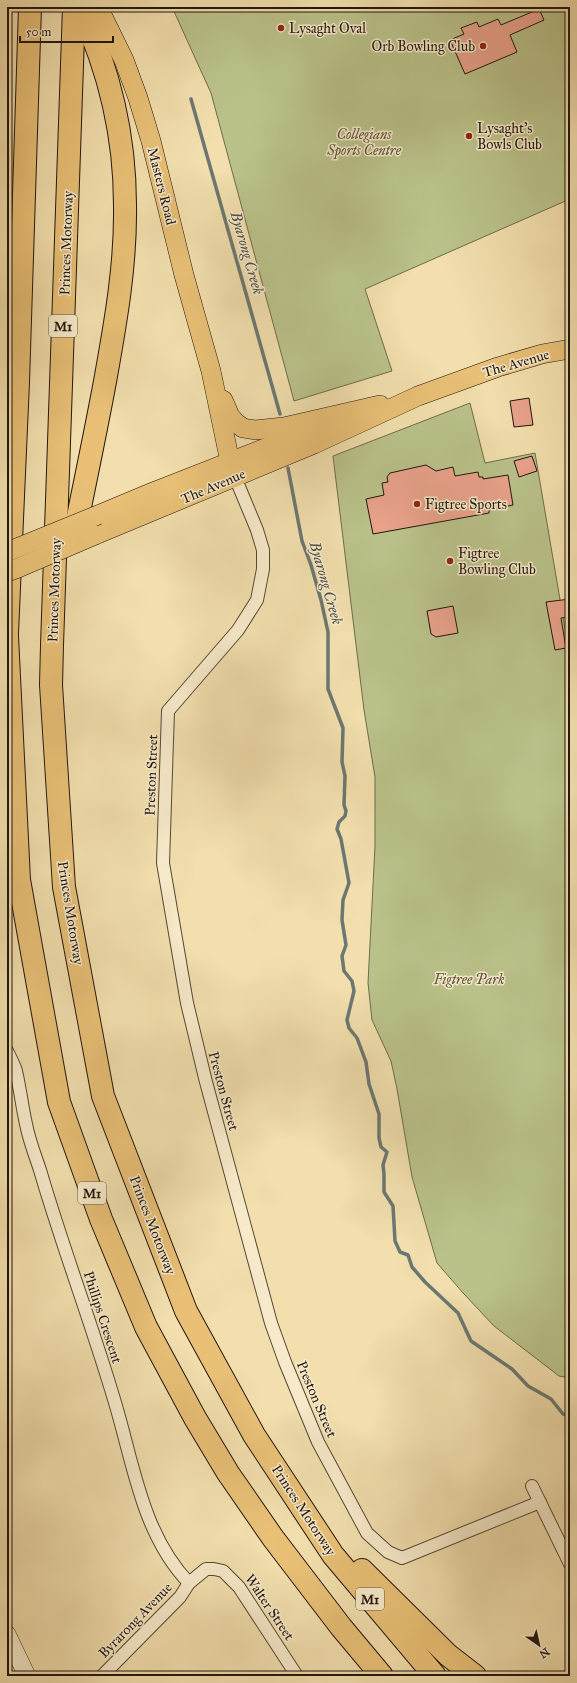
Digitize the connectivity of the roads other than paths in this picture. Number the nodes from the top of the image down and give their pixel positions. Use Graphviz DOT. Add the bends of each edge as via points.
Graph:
graph roads {
  1 [pos="30,7"];
  2 [pos="74,7"];
  3 [pos="80,7"];
  4 [pos="98,7"];
  5 [pos="570,349"];
  6 [pos="211,371"];
  7 [pos="418,396"];
  8 [pos="233,469"];
  9 [pos="7,552"];
  10 [pos="7,572"];
  11 [pos="7,632"];
  12 [pos="7,636"];
  13 [pos="52,645"];
  14 [pos="7,1051"];
  15 [pos="532,1486"];
  16 [pos="540,1502"];
  17 [pos="310,1518"];
  18 [pos="570,1564"];
  19 [pos="189,1583"];
  20 [pos="7,1634"];
  21 [pos="27,1676"];
  22 [pos="102,1676"];
  23 [pos="297,1676"];
  24 [pos="382,1676"];
  25 [pos="436,1676"];
  26 [pos="475,1676"];
  1 -- 11 [label="highway"];
  2 -- 13 [label="highway, Princes Motorway / M1"];
  3 -- 13 [label="highway" via="105,70 118,131 125,205 123,263 114,331"];
  4 -- 6 [label="main road, Masters Road" via="124,60 138,98"];
  5 -- 7 [label="main road, The Avenue" via="498,367"];
  6 -- 7 [label="main road, Masters Road" via="233,420 239,426 255,430 284,427"];
  6 -- 8 [label="main road, Masters Road"];
  7 -- 8 [label="main road, The Avenue" via="353,415"];
  8 -- 9 [label="main road, The Avenue, bridge" via="98,515"];
  8 -- 10 [label="main road, The Avenue, bridge" via="95,535"];
  8 -- 16 [label="street, Preston Street" via="257,530 263,550 263,569 257,600 238,630 168,711 163,863 187,1003 202,1068 271,1323 318,1442 367,1533 388,1552 402,1558"];
  12 -- 24 [label="highway, M1" via="19,880 59,1102 101,1220 146,1327 228,1473 282,1550"];
  13 -- 17 [label="highway, Princes Motorway / M1" via="64,887 103,1096 186,1311 254,1435"];
  14 -- 19 [label="street, Phillips Crescent" via="16,1070 28,1132 53,1216 116,1406 143,1505 169,1558"];
  15 -- 16 [label="street"];
  16 -- 18 [label="street"];
  17 -- 25 [label="highway, Princes Motorway / M1" via="333,1555"];
  17 -- 26 [label="highway" via="448,1655"];
  19 -- 22 [label="street, Byrarong Avenue" via="180,1596"];
  19 -- 23 [label="street, Walter Street" via="206,1569 214,1568 232,1578"];
  20 -- 21 [label="street"];
}
